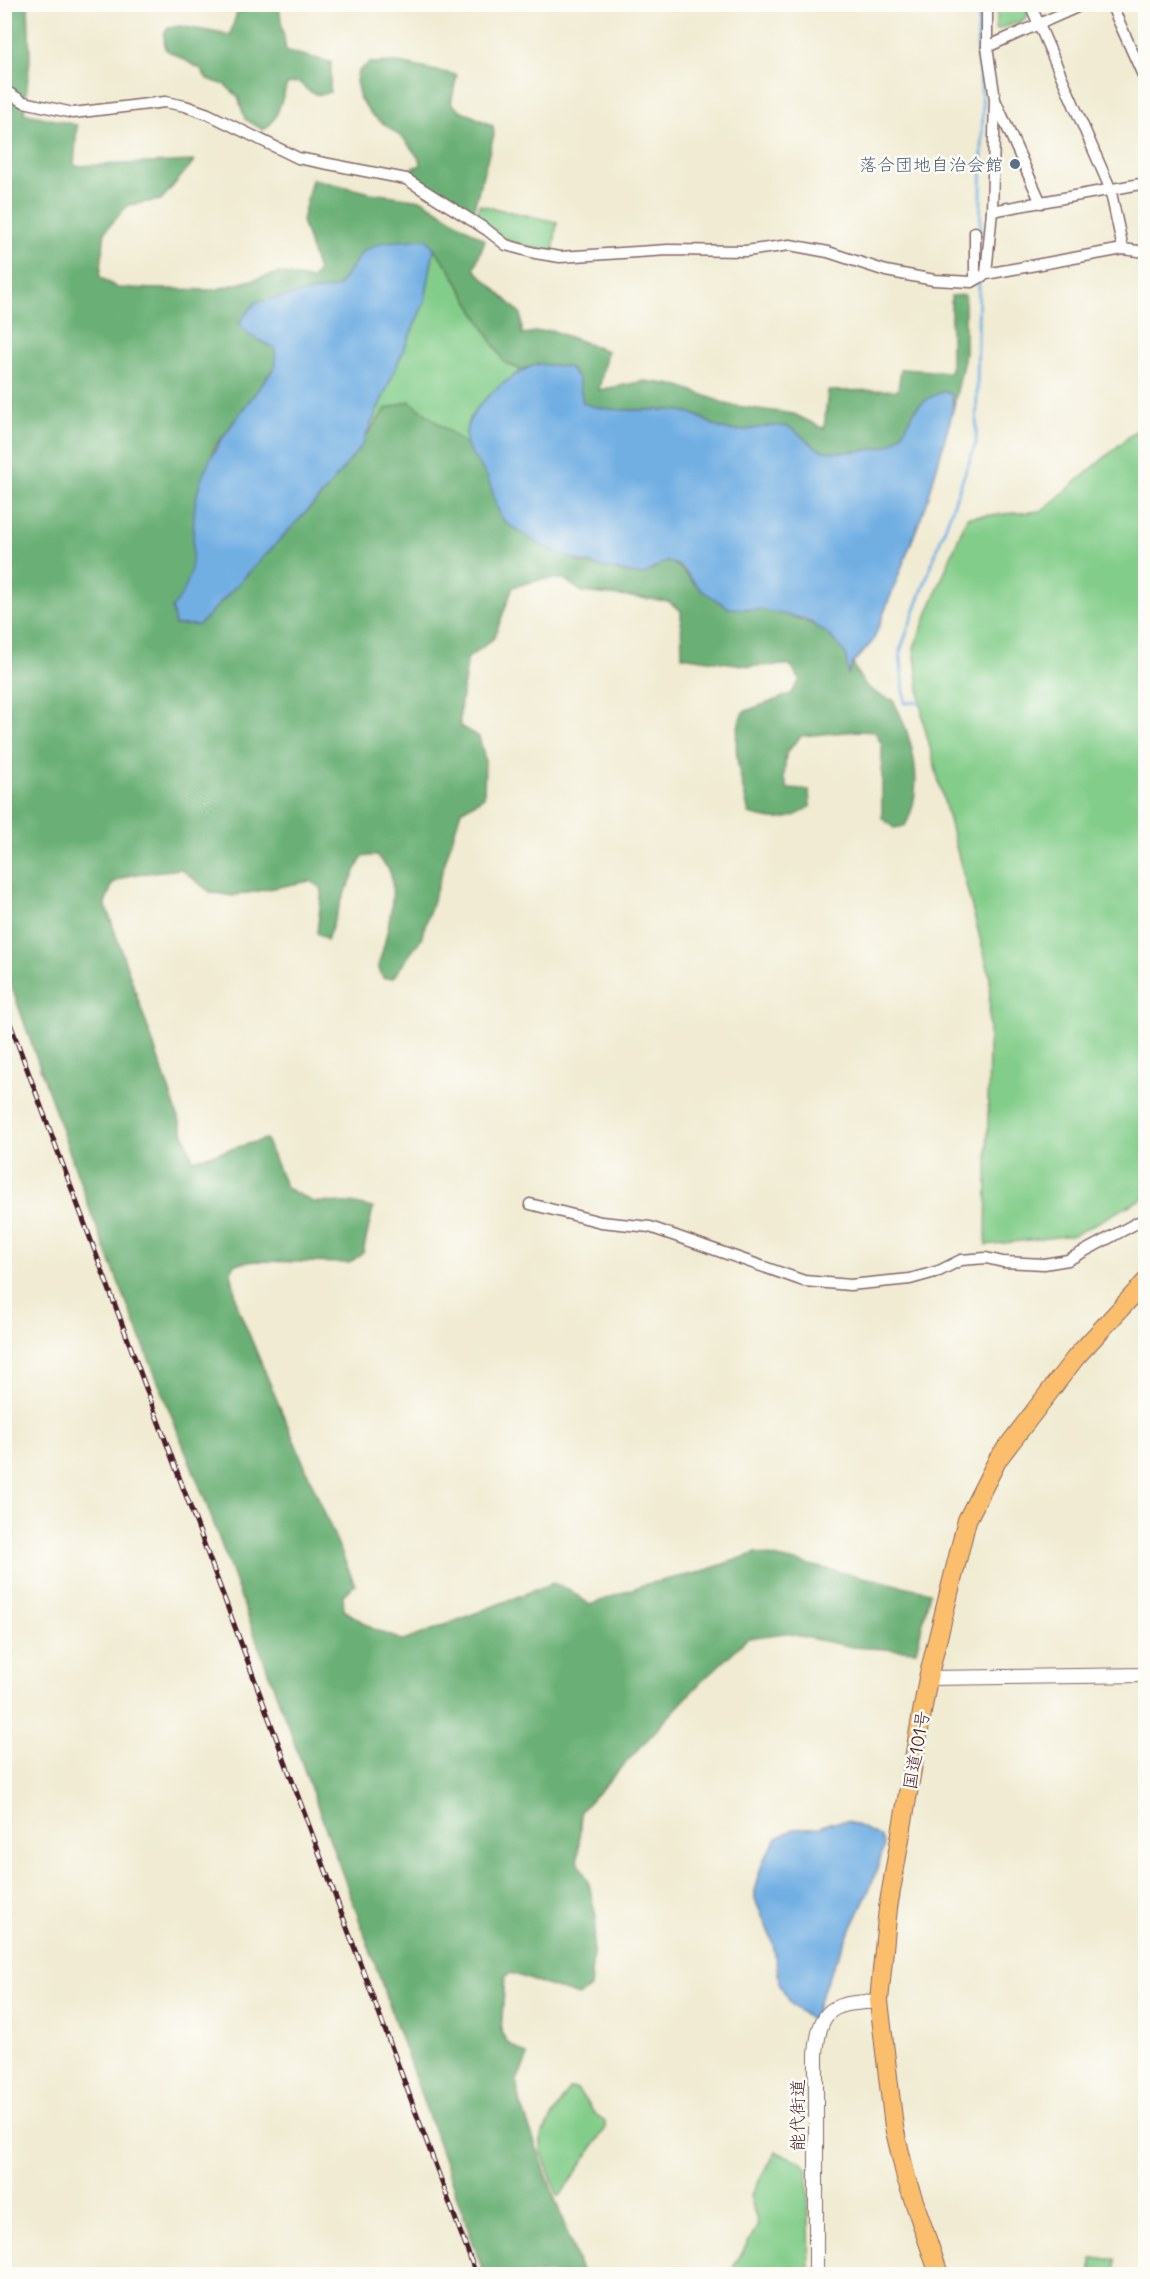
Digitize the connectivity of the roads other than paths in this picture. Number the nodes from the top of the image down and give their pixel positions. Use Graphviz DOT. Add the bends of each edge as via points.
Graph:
graph roads {
  1 [pos="987,4"];
  2 [pos="1030,4"];
  3 [pos="1084,4"];
  4 [pos="1111,4"];
  5 [pos="1038,23"];
  6 [pos="987,47"];
  7 [pos="1146,82"];
  8 [pos="4,90"];
  9 [pos="995,99"];
  10 [pos="1146,183"];
  11 [pos="1110,188"];
  12 [pos="1041,203"];
  13 [pos="992,211"];
  14 [pos="975,232"];
  15 [pos="1124,249"];
  16 [pos="1146,252"];
  17 [pos="986,274"];
  18 [pos="975,279"];
  19 [pos="530,1204"];
  20 [pos="1146,1218"];
  21 [pos="1146,1281"];
  22 [pos="1146,1675"];
  23 [pos="928,1678"];
  24 [pos="879,2001"];
  25 [pos="816,2274"];
  26 [pos="939,2274"];
  1 -- 6 [label="street"];
  2 -- 5 [label="street"];
  3 -- 5 [label="street"];
  4 -- 7 [label="street"];
  5 -- 6 [label="street"];
  5 -- 11 [label="street"];
  6 -- 9 [label="street"];
  8 -- 18 [label="street" via="24,102 73,113 165,102 184,105 298,159 406,178 506,245 535,254 560,257 668,250 746,251 790,245 934,280"];
  9 -- 12 [label="street"];
  9 -- 13 [label="street"];
  10 -- 11 [label="street"];
  11 -- 12 [label="street"];
  11 -- 15 [label="street"];
  12 -- 13 [label="street"];
  13 -- 17 [label="street"];
  14 -- 18 [label="street"];
  15 -- 16 [label="street"];
  15 -- 17 [label="street"];
  17 -- 18 [label="street"];
  19 -- 20 [label="street" via="601,1222 650,1227 804,1281 849,1285 910,1279 962,1260 986,1258 1044,1264 1068,1260"];
  21 -- 23 [label="highway, 国道101号" via="1076,1357 998,1459 967,1520"];
  22 -- 23 [label="street"];
  23 -- 24 [label="highway, 国道101号" via="888,1908"];
  24 -- 25 [label="street, 能代街道" via="847,2003 828,2012 818,2027"];
  24 -- 26 [label="highway, 国道101号" via="894,2127 906,2178"];
}
